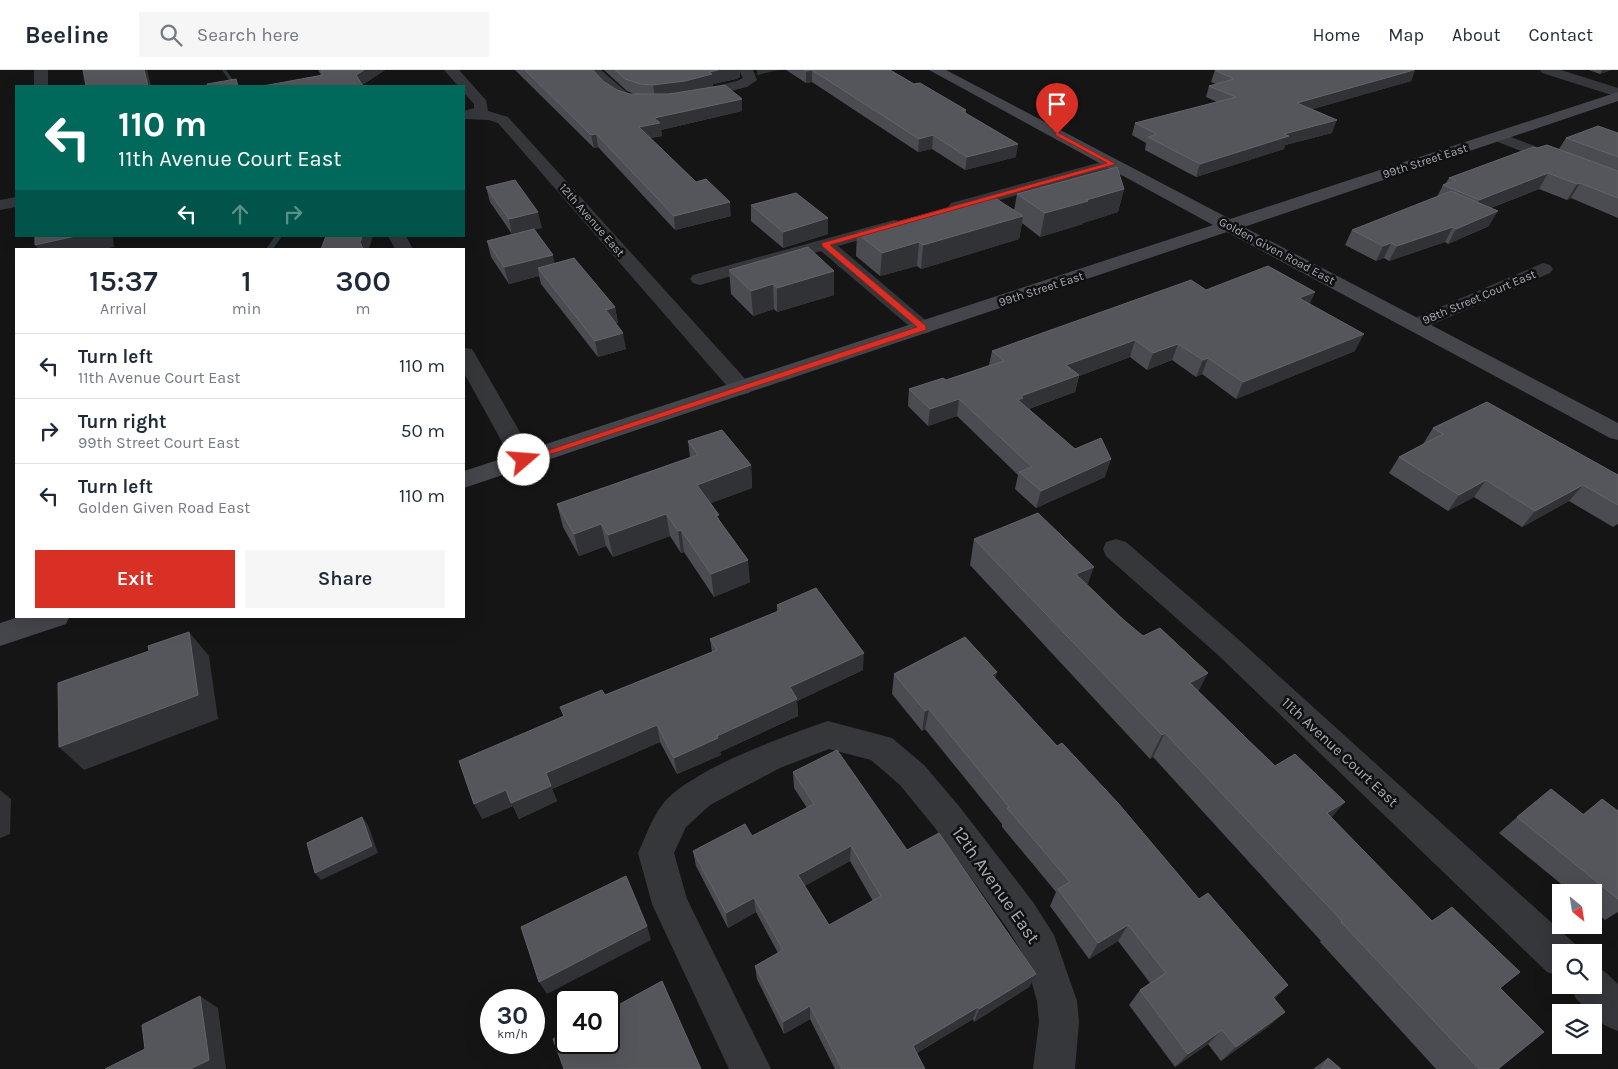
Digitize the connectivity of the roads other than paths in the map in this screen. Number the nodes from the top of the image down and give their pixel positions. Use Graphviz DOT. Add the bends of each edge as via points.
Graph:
graph roads {
  1 [pos="41,70"];
  2 [pos="451,70"];
  3 [pos="592,70"];
  4 [pos="936,70"];
  5 [pos="1546,70"];
  6 [pos="748,75"];
  7 [pos="41,85"];
  8 [pos="465,85"];
  9 [pos="465,85"];
  10 [pos="1618,94"];
  11 [pos="675,99"];
  12 [pos="658,102"];
  13 [pos="469,115"];
  14 [pos="1498,137"];
  15 [pos="1112,164"];
  16 [pos="1618,184"];
  17 [pos="15,202"];
  18 [pos="0,205"];
  19 [pos="940,212"];
  20 [pos="911,220"];
  21 [pos="1229,226"];
  22 [pos="825,245"];
  23 [pos="1543,269"];
  24 [pos="700,279"];
  25 [pos="1415,325"];
  26 [pos="923,328"];
  27 [pos="465,356"];
  28 [pos="741,388"];
  29 [pos="1618,433"];
  30 [pos="524,460"];
  31 [pos="465,480"];
  32 [pos="1116,549"];
  33 [pos="50,618"];
  34 [pos="0,635"];
  35 [pos="1552,950"];
  36 [pos="1600,994"];
  37 [pos="1618,1011"];
  38 [pos="1055,1066"];
  39 [pos="750,1069"];
  1 -- 7 [label="street"];
  2 -- 9 [label="street, 12th Avenue East"];
  3 -- 12 [label="street" via="625,98 641,104"];
  4 -- 15 [label="street, Golden Given Road East"];
  5 -- 10 [label="street"];
  6 -- 11 [label="street" via="732,88"];
  8 -- 13 [label="street, 12th Avenue East" via="481,103 482,110"];
  10 -- 14 [label="street, 99th Street East"];
  13 -- 28 [label="street, 12th Avenue East" via="503,120"];
  14 -- 16 [label="street"];
  14 -- 21 [label="street, 99th Street East"];
  15 -- 19 [label="street"];
  15 -- 21 [label="street, Golden Given Road East"];
  17 -- 18 [label="street"];
  20 -- 22 [label="street"];
  21 -- 25 [label="street, Golden Given Road East"];
  21 -- 26 [label="street, 99th Street East"];
  22 -- 24 [label="street"];
  22 -- 26 [label="street"];
  23 -- 25 [label="street, 98th Street Court East"];
  25 -- 29 [label="street, Golden Given Road East"];
  26 -- 28 [label="street, 99th Street East"];
  27 -- 30 [label="street"];
  28 -- 30 [label="street, 99th Street East"];
  30 -- 31 [label="street, 99th Street East"];
  32 -- 35 [label="street, 11th Avenue Court East" via="1228,647"];
  33 -- 34 [label="street"];
  36 -- 37 [label="street"];
  38 -- 39 [label="street, 12th Avenue East" via="1058,1001 1041,948 958,832 912,775 881,748 828,735 768,758 698,794 674,816 656,853 670,904"];
}
